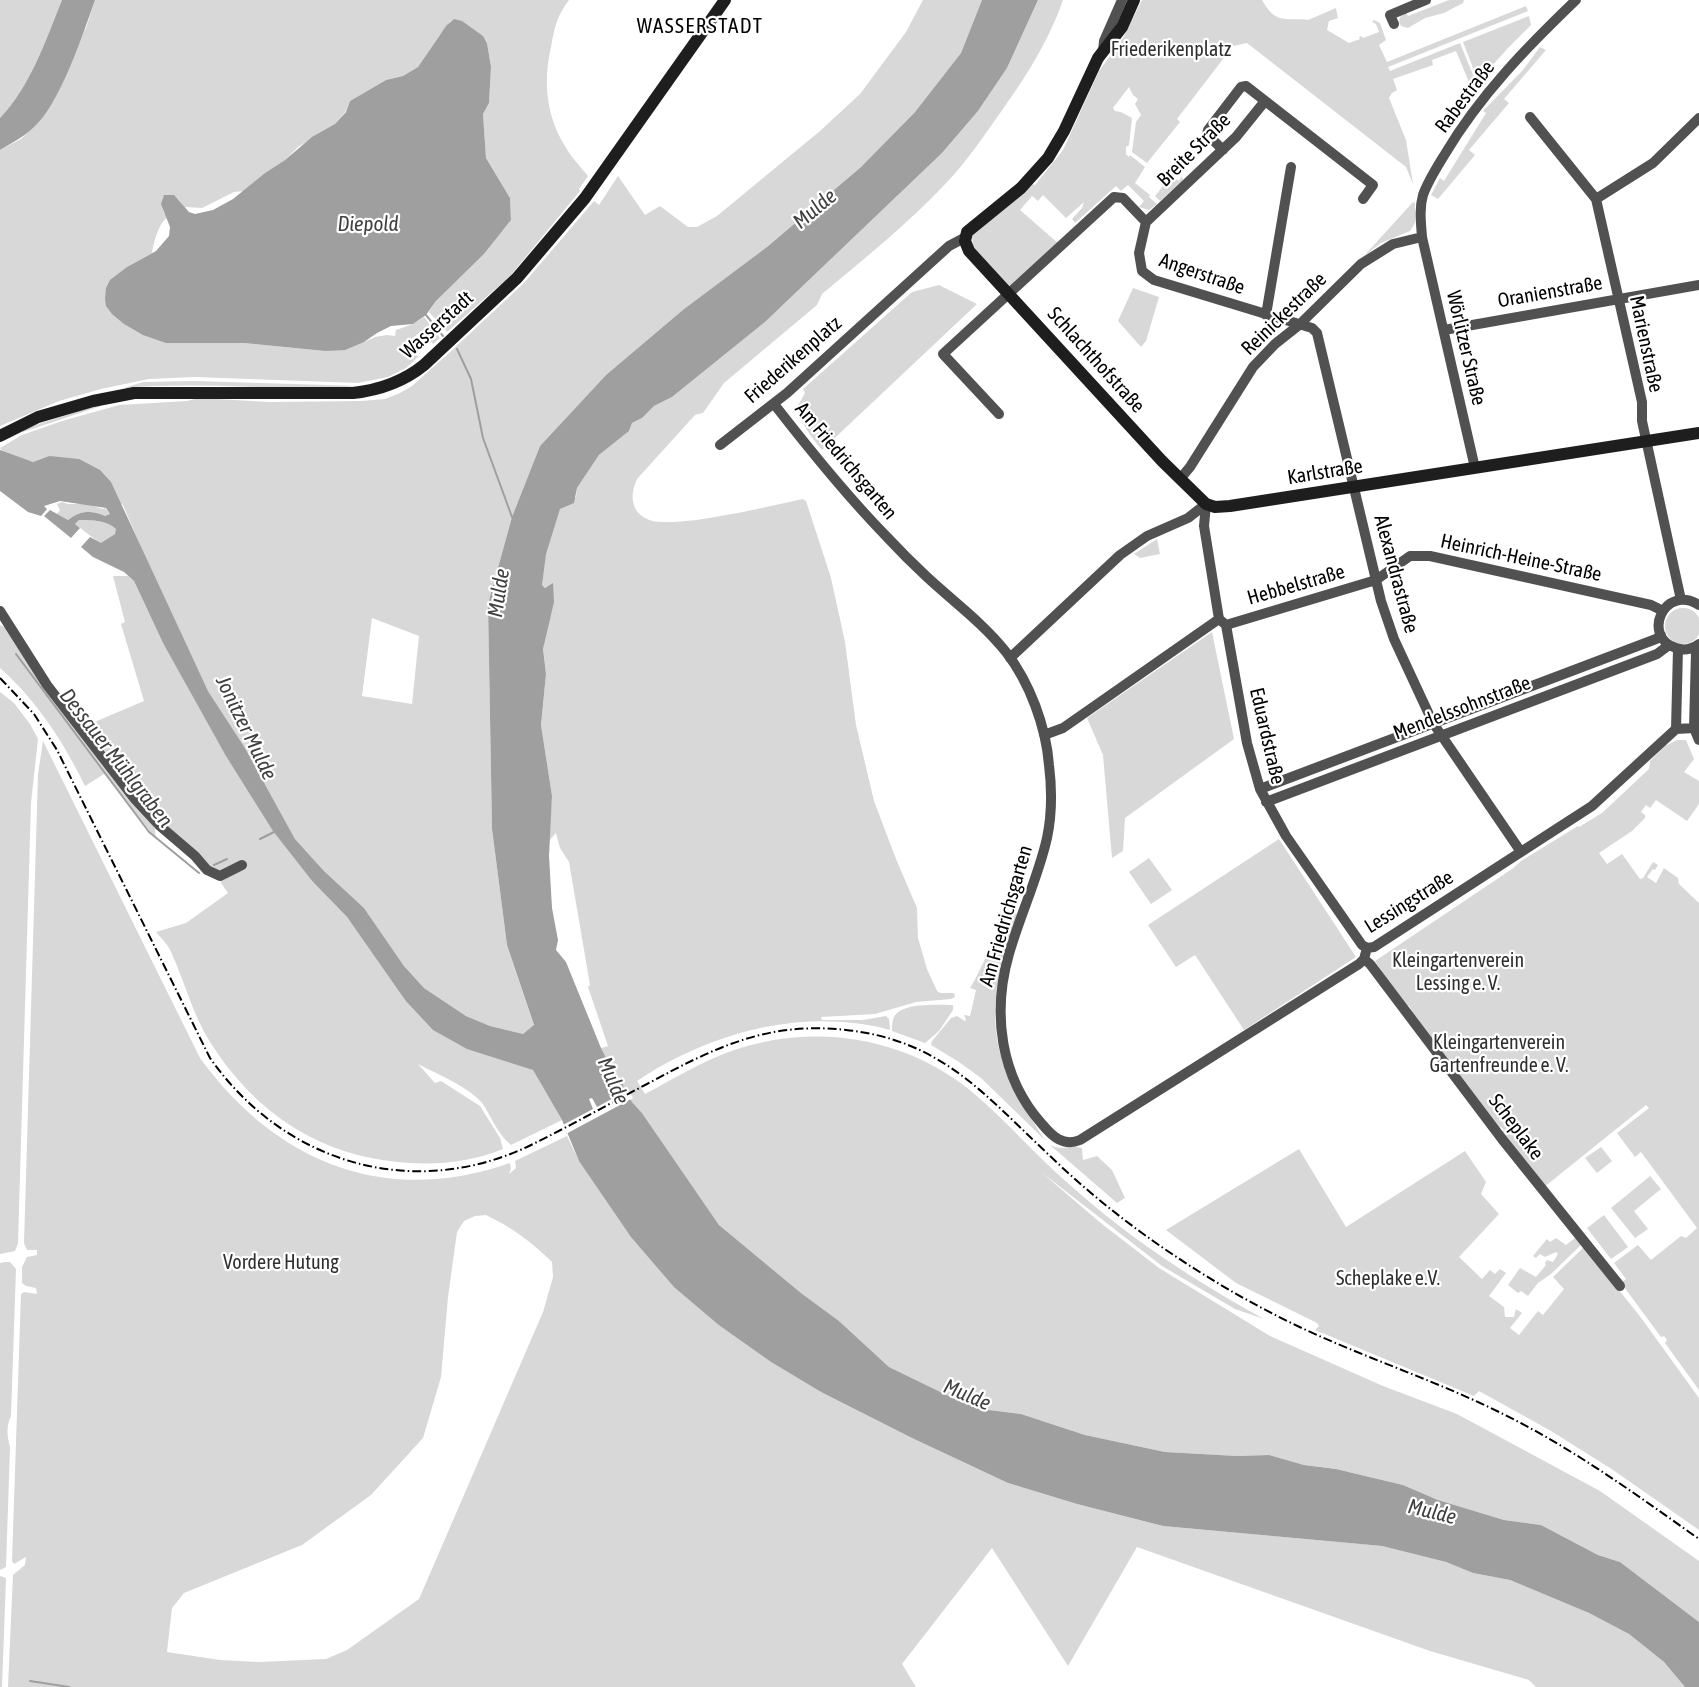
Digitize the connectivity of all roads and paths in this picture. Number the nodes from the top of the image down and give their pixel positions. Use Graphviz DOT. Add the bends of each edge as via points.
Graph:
graph roads {
  1 [pos="725,0"];
  2 [pos="1122,0"];
  3 [pos="1134,0"];
  4 [pos="1426,0"];
  5 [pos="1576,0"];
  6 [pos="1394,24"];
  7 [pos="1103,52"];
  8 [pos="1265,100"];
  9 [pos="1530,117"];
  10 [pos="1699,118"];
  11 [pos="1223,150"];
  12 [pos="1291,167"];
  13 [pos="1363,198"];
  14 [pos="1596,199"];
  15 [pos="1146,222"];
  16 [pos="1422,237"];
  17 [pos="964,238"];
  18 [pos="1699,285"];
  19 [pos="1009,294"];
  20 [pos="1618,298"];
  21 [pos="1266,315"];
  22 [pos="1299,325"];
  23 [pos="1444,330"];
  24 [pos="774,404"];
  25 [pos="999,414"];
  26 [pos="1699,433"];
  27 [pos="0,436"];
  28 [pos="1647,441"];
  29 [pos="720,444"];
  30 [pos="1474,468"];
  31 [pos="1180,479"];
  32 [pos="1355,487"];
  33 [pos="1206,504"];
  34 [pos="1376,580"];
  35 [pos="1681,600"];
  36 [pos="1699,605"];
  37 [pos="1663,611"];
  38 [pos="1,616"];
  39 [pos="1223,622"];
  40 [pos="1661,635"];
  41 [pos="1697,645"];
  42 [pos="1673,647"];
  43 [pos="1010,658"];
  44 [pos="1433,723"];
  45 [pos="1694,728"];
  46 [pos="1676,729"];
  47 [pos="1443,734"];
  48 [pos="1044,735"];
  49 [pos="1699,740"];
  50 [pos="1260,789"];
  51 [pos="1266,802"];
  52 [pos="1521,852"];
  53 [pos="242,865"];
  54 [pos="1365,954"];
  55 [pos="1080,1140"];
  56 [pos="1620,1286"];
  1 -- 27 [label="main road, Wasserstadt" via="592,189 533,261 404,380 353,393 114,395 38,417"];
  2 -- 7 [label="street"];
  3 -- 7 [label="main road, Friederikenplatz" via="1122,27"];
  4 -- 6 [label="street" via="1390,15"];
  5 -- 16 [label="street, Rabestraße" via="1522,54 1466,121 1423,196"];
  7 -- 17 [label="main road, Friederikenplatz" via="1048,158 1021,189 973,226"];
  8 -- 11 [label="street, Breite Straße"];
  8 -- 11 [label="street" via="1246,86 1241,87 1208,130 1207,134"];
  8 -- 13 [label="street" via="1373,185"];
  9 -- 14 [label="street, Marienstraße"];
  10 -- 14 [label="street" via="1653,164"];
  11 -- 15 [label="street, Breite Straße"];
  12 -- 21 [label="street"];
  14 -- 20 [label="street, Marienstraße"];
  15 -- 19 [label="street" via="1123,198 1114,197"];
  15 -- 21 [label="street, Angerstraße" via="1139,253 1142,271 1155,280"];
  16 -- 22 [label="street, Reinickestraße" via="1393,244 1361,264"];
  16 -- 23 [label="street, Wörlitzer Straße"];
  17 -- 19 [label="main road, Schlachthofstraße" via="969,250"];
  17 -- 24 [label="street, Friederikenplatz" via="949,246"];
  18 -- 20 [label="street, Oranienstraße"];
  19 -- 25 [label="street" via="943,354"];
  19 -- 31 [label="main road, Schlachthofstraße"];
  20 -- 23 [label="street, Oranienstraße"];
  20 -- 28 [label="street, Marienstraße"];
  21 -- 22 [label="street, Angerstraße"];
  22 -- 31 [label="street, Reinickestraße" via="1253,367"];
  22 -- 32 [label="street, Alexandrastraße" via="1317,333"];
  23 -- 30 [label="street, Wörlitzer Straße"];
  24 -- 29 [label="street, Friederikenplatz"];
  24 -- 43 [label="street, Am Friedrichsgarten" via="875,524"];
  26 -- 28 [label="main road, Karlstraße"];
  28 -- 30 [label="main road, Karlstraße"];
  28 -- 35 [label="street, Marienstraße"];
  30 -- 32 [label="main road, Karlstraße"];
  31 -- 33 [label="main road, Schlachthofstraße"];
  32 -- 33 [label="main road, Karlstraße" via="1221,508"];
  32 -- 34 [label="street, Alexandrastraße"];
  33 -- 39 [label="street, Eduardstraße" via="1204,526"];
  33 -- 43 [label="street" via="1120,555"];
  34 -- 37 [label="street, Heinrich-Heine-Straße" via="1410,556 1425,555 1651,605"];
  34 -- 39 [label="street, Hebbelstraße"];
  34 -- 44 [label="street, Alexandrastraße" via="1394,639"];
  35 -- 36 [label="street"];
  35 -- 37 [label="street" via="1670,603"];
  37 -- 40 [label="street"];
  38 -- 53 [label="street" via="53,693 150,816 211,873 220,876"];
  39 -- 48 [label="street" via="1063,728"];
  39 -- 50 [label="street, Eduardstraße"];
  40 -- 42 [label="street"];
  40 -- 44 [label="street, Mendelssohnstraße"];
  41 -- 42 [label="street"];
  41 -- 45 [label="street"];
  42 -- 46 [label="street"];
  42 -- 47 [label="street, Mendelssohnstraße"];
  43 -- 48 [label="street, Am Friedrichsgarten" via="1029,693"];
  44 -- 47 [label="street, Alexandrastraße"];
  44 -- 50 [label="street, Mendelssohnstraße"];
  45 -- 46 [label="street"];
  45 -- 49 [label="street"];
  46 -- 52 [label="street, Lessingstraße" via="1592,806"];
  47 -- 51 [label="street, Mendelssohnstraße"];
  47 -- 52 [label="street, Alexandrastraße"];
  48 -- 55 [label="street, Am Friedrichsgarten" via="1051,787 1047,837 1006,966 1001,1034 1014,1081 1038,1120 1062,1142"];
  50 -- 51 [label="street, Eduardstraße"];
  51 -- 54 [label="street, Eduardstraße"];
  52 -- 54 [label="street, Lessingstraße"];
  54 -- 55 [label="street, Lessingstraße"];
  54 -- 56 [label="street, Scheplake" via="1542,1191"];
}
